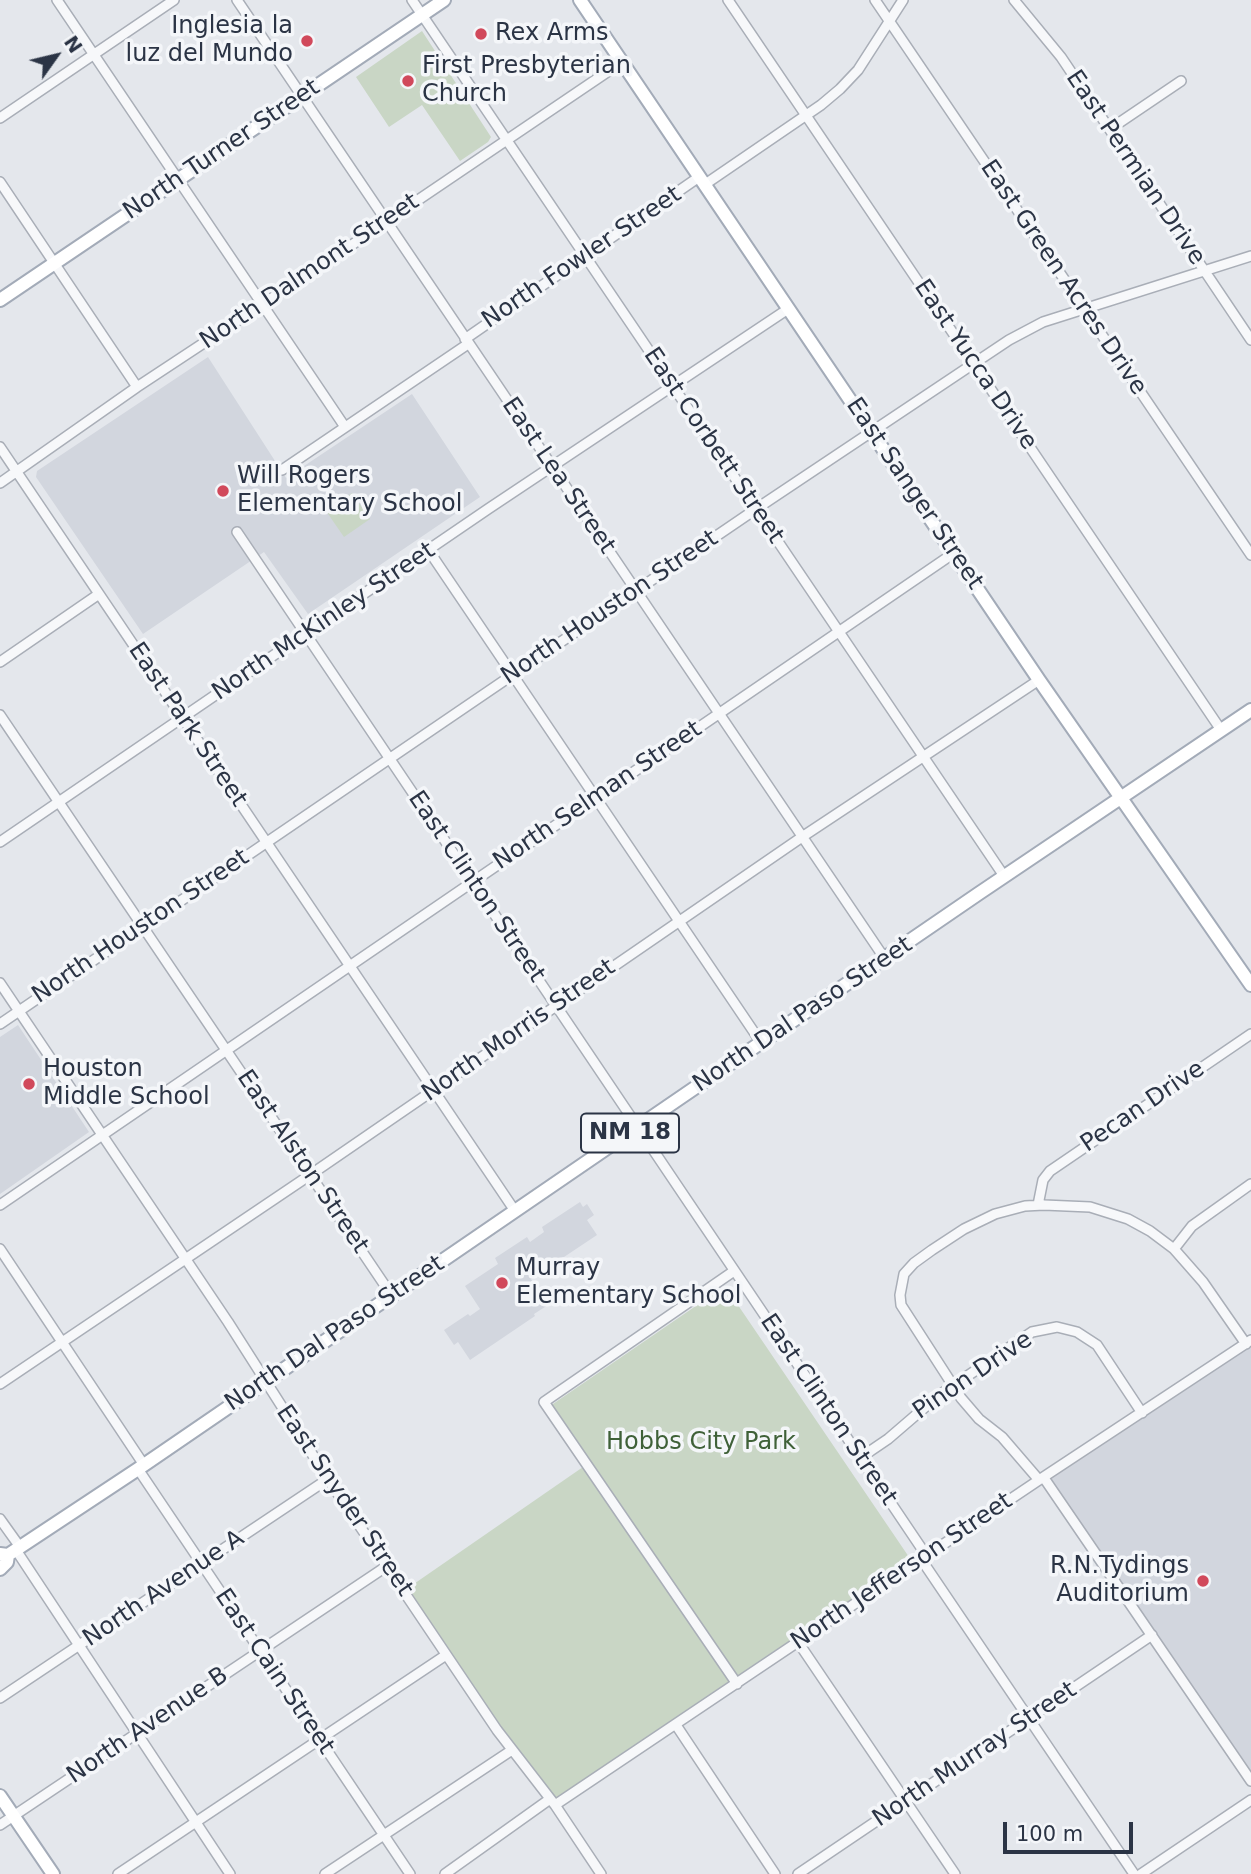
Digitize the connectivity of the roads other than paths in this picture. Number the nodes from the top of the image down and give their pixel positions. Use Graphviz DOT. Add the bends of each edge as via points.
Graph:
graph roads {
  1 [pos="57,0"];
  2 [pos="174,0"];
  3 [pos="237,0"];
  4 [pos="412,0"];
  5 [pos="444,0"];
  6 [pos="580,0"];
  7 [pos="587,0"];
  8 [pos="728,0"];
  9 [pos="875,0"];
  10 [pos="903,0"];
  11 [pos="1014,0"];
  12 [pos="422,15"];
  13 [pos="889,21"];
  14 [pos="612,48"];
  15 [pos="94,55"];
  16 [pos="622,62"];
  17 [pos="1181,81"];
  18 [pos="302,96"];
  19 [pos="807,115"];
  20 [pos="0,118"];
  21 [pos="1110,129"];
  22 [pos="506,140"];
  23 [pos="178,180"];
  24 [pos="0,181"];
  25 [pos="701,181"];
  26 [pos="386,222"];
  27 [pos="1251,256"];
  28 [pos="585,257"];
  29 [pos="54,264"];
  30 [pos="1205,271"];
  31 [pos="0,300"];
  32 [pos="262,304"];
  33 [pos="788,309"];
  34 [pos="1085,310"];
  35 [pos="1251,340"];
  36 [pos="466,341"];
  37 [pos="973,363"];
  38 [pos="137,387"];
  39 [pos="673,387"];
  40 [pos="345,427"];
  41 [pos="871,431"];
  42 [pos="0,447"];
  43 [pos="552,467"];
  44 [pos="282,470"];
  45 [pos="17,472"];
  46 [pos="0,483"];
  47 [pos="756,509"];
  48 [pos="237,532"];
  49 [pos="429,551"];
  50 [pos="954,553"];
  51 [pos="1251,555"];
  52 [pos="635,591"];
  53 [pos="99,594"];
  54 [pos="839,632"];
  55 [pos="306,634"];
  56 [pos="0,662"];
  57 [pos="513,674"];
  58 [pos="1039,680"];
  59 [pos="1251,710"];
  60 [pos="719,713"];
  61 [pos="0,715"];
  62 [pos="182,718"];
  63 [pos="1222,730"];
  64 [pos="923,756"];
  65 [pos="390,758"];
  66 [pos="595,798"];
  67 [pos="1122,799"];
  68 [pos="58,802"];
  69 [pos="802,837"];
  70 [pos="0,842"];
  71 [pos="266,842"];
  72 [pos="1004,876"];
  73 [pos="473,881"];
  74 [pos="680,921"];
  75 [pos="143,926"];
  76 [pos="885,959"];
  77 [pos="350,967"];
  78 [pos="0,982"];
  79 [pos="1251,985"];
  80 [pos="556,1007"];
  81 [pos="19,1011"];
  82 [pos="0,1024"];
  83 [pos="1251,1034"];
  84 [pos="762,1044"];
  85 [pos="227,1051"];
  86 [pos="434,1090"];
  87 [pos="638,1128"];
  88 [pos="102,1136"];
  89 [pos="310,1175"];
  90 [pos="1251,1184"];
  91 [pos="0,1205"];
  92 [pos="1038,1205"];
  93 [pos="515,1211"];
  94 [pos="1174,1248"];
  95 [pos="0,1249"];
  96 [pos="185,1259"];
  97 [pos="734,1271"];
  98 [pos="392,1296"];
  99 [pos="62,1342"];
  100 [pos="1248,1342"];
  101 [pos="265,1382"];
  102 [pos="0,1384"];
  103 [pos="953,1385"];
  104 [pos="1142,1413"];
  105 [pos="860,1458"];
  106 [pos="141,1467"];
  107 [pos="328,1479"];
  108 [pos="1042,1479"];
  109 [pos="0,1518"];
  110 [pos="11,1551"];
  111 [pos="924,1557"];
  112 [pos="201,1565"];
  113 [pos="387,1566"];
  114 [pos="0,1569"];
  115 [pos="1152,1636"];
  116 [pos="799,1642"];
  117 [pos="78,1646"];
  118 [pos="261,1651"];
  119 [pos="446,1655"];
  120 [pos="737,1684"];
  121 [pos="0,1698"];
  122 [pos="1029,1718"];
  123 [pos="676,1725"];
  124 [pos="137,1734"];
  125 [pos="321,1739"];
  126 [pos="512,1750"];
  127 [pos="1251,1781"];
  128 [pos="0,1796"];
  129 [pos="1251,1800"];
  130 [pos="906,1801"];
  131 [pos="552,1802"];
  132 [pos="13,1816"];
  133 [pos="195,1822"];
  134 [pos="0,1825"];
  135 [pos="384,1835"];
  136 [pos="52,1874"];
  137 [pos="118,1874"];
  138 [pos="230,1874"];
  139 [pos="325,1874"];
  140 [pos="410,1874"];
  141 [pos="445,1874"];
  142 [pos="601,1874"];
  143 [pos="775,1874"];
  144 [pos="798,1874"];
  145 [pos="955,1874"];
  146 [pos="1134,1874"];
  147 [pos="1141,1874"];
  1 -- 15 [label="street"];
  2 -- 15 [label="street"];
  3 -- 18 [label="street, East Lea Street"];
  4 -- 12 [label="street, East Corbett Street"];
  5 -- 12 [label="main road, North Turner Street"];
  6 -- 14 [label="main road, East Sanger Street"];
  7 -- 14 [label="main road" via="612,39"];
  8 -- 19 [label="street, East Yucca Drive"];
  9 -- 13 [label="street, East Green Acres Drive"];
  10 -- 13 [label="street, North Fowler Street"];
  11 -- 21 [label="street, East Permian Drive" via="1051,42"];
  12 -- 18 [label="main road, North Turner Street"];
  12 -- 22 [label="street, East Corbett Street"];
  13 -- 19 [label="street, North Fowler Street" via="853,76"];
  13 -- 34 [label="street, East Green Acres Drive"];
  14 -- 16 [label="main road, East Sanger Street"];
  15 -- 20 [label="street"];
  15 -- 23 [label="street"];
  16 -- 22 [label="street, North Dalmont Street"];
  16 -- 25 [label="main road, East Sanger Street"];
  17 -- 21 [label="street"];
  18 -- 23 [label="main road, North Turner Street"];
  18 -- 26 [label="street, East Lea Street"];
  19 -- 25 [label="street, North Fowler Street"];
  19 -- 37 [label="street, East Yucca Drive"];
  21 -- 30 [label="street, East Permian Drive"];
  22 -- 26 [label="street, North Dalmont Street"];
  22 -- 28 [label="street, East Corbett Street"];
  23 -- 29 [label="main road, North Turner Street"];
  23 -- 32 [label="street"];
  24 -- 29 [label="street"];
  25 -- 28 [label="street, North Fowler Street"];
  25 -- 33 [label="main road, East Sanger Street"];
  26 -- 32 [label="street, North Dalmont Street"];
  26 -- 36 [label="street, East Lea Street"];
  27 -- 30 [label="street, North Houston Street"];
  28 -- 36 [label="street, North Fowler Street"];
  28 -- 39 [label="street, East Corbett Street"];
  29 -- 31 [label="main road, North Turner Street"];
  29 -- 38 [label="street"];
  30 -- 34 [label="street, North Houston Street"];
  30 -- 35 [label="street, East Permian Drive"];
  32 -- 38 [label="street, North Dalmont Street"];
  32 -- 40 [label="street"];
  33 -- 39 [label="street, North McKinley Street"];
  33 -- 41 [label="main road, East Sanger Street"];
  34 -- 37 [label="street, North Houston Street" via="1044,322"];
  34 -- 51 [label="street, East Green Acres Drive"];
  36 -- 40 [label="street, North Fowler Street"];
  36 -- 43 [label="street, East Lea Street"];
  37 -- 41 [label="street, North Houston Street"];
  37 -- 63 [label="street, East Yucca Drive"];
  38 -- 45 [label="street, North Dalmont Street"];
  39 -- 43 [label="street, North McKinley Street"];
  39 -- 47 [label="street, East Corbett Street"];
  40 -- 44 [label="street, North Fowler Street"];
  41 -- 47 [label="street, North Houston Street"];
  41 -- 50 [label="main road, East Sanger Street"];
  42 -- 45 [label="street, East Park Street"];
  43 -- 49 [label="street, North McKinley Street"];
  43 -- 52 [label="street, East Lea Street"];
  45 -- 46 [label="street, North Dalmont Street"];
  45 -- 53 [label="street, East Park Street"];
  47 -- 52 [label="street, North Houston Street"];
  47 -- 54 [label="street, East Corbett Street"];
  48 -- 55 [label="street, East Clinton Street"];
  49 -- 55 [label="street, North McKinley Street"];
  49 -- 57 [label="street"];
  50 -- 54 [label="street, North Selman Street"];
  50 -- 58 [label="main road, East Sanger Street"];
  52 -- 57 [label="street, North Houston Street"];
  52 -- 60 [label="street, East Lea Street"];
  53 -- 56 [label="street"];
  53 -- 62 [label="street, East Park Street"];
  54 -- 60 [label="street, North Selman Street"];
  54 -- 64 [label="street, East Corbett Street"];
  55 -- 62 [label="street, North McKinley Street"];
  55 -- 65 [label="street, East Clinton Street"];
  57 -- 65 [label="street, North Houston Street"];
  57 -- 66 [label="street"];
  58 -- 64 [label="street, North Morris Street"];
  58 -- 67 [label="main road, East Sanger Street"];
  59 -- 63 [label="main road, North Dal Paso Street / NM 18"];
  60 -- 66 [label="street, North Selman Street"];
  60 -- 69 [label="street, East Lea Street"];
  61 -- 68 [label="street, East Alston Street"];
  62 -- 68 [label="street, North McKinley Street"];
  62 -- 71 [label="street, East Park Street"];
  63 -- 67 [label="main road, North Dal Paso Street / NM 18"];
  64 -- 69 [label="street, North Morris Street"];
  64 -- 72 [label="street, East Corbett Street"];
  65 -- 71 [label="street, North Houston Street"];
  65 -- 73 [label="street, East Clinton Street"];
  66 -- 73 [label="street, North Selman Street"];
  66 -- 74 [label="street"];
  67 -- 72 [label="main road, North Dal Paso Street / NM 18"];
  67 -- 79 [label="main road, East Sanger Street"];
  68 -- 70 [label="street, North McKinley Street"];
  68 -- 75 [label="street, East Alston Street"];
  69 -- 74 [label="street, North Morris Street"];
  69 -- 76 [label="street, East Lea Street"];
  71 -- 75 [label="street, North Houston Street"];
  71 -- 77 [label="street, East Park Street"];
  72 -- 76 [label="main road, North Dal Paso Street / NM 18"];
  73 -- 77 [label="street, North Selman Street"];
  73 -- 80 [label="street, East Clinton Street"];
  74 -- 80 [label="street, North Morris Street"];
  74 -- 84 [label="street"];
  75 -- 81 [label="street, North Houston Street"];
  75 -- 85 [label="street, East Alston Street"];
  76 -- 84 [label="main road, North Dal Paso Street / NM 18"];
  77 -- 85 [label="street, North Selman Street"];
  77 -- 86 [label="street, East Park Street"];
  78 -- 81 [label="street, East Snyder Street"];
  80 -- 86 [label="street, North Morris Street"];
  80 -- 87 [label="street, East Clinton Street"];
  81 -- 82 [label="street, North Houston Street"];
  81 -- 88 [label="street, East Snyder Street"];
  83 -- 92 [label="street, Pecan Drive" via="1050,1171 1041,1185"];
  84 -- 87 [label="main road, North Dal Paso Street / NM 18"];
  85 -- 88 [label="street, North Selman Street"];
  85 -- 89 [label="street, East Alston Street"];
  86 -- 89 [label="street, North Morris Street"];
  86 -- 93 [label="street, East Park Street"];
  87 -- 93 [label="main road, North Dal Paso Street / NM 18"];
  87 -- 97 [label="street, East Clinton Street"];
  88 -- 91 [label="street, North Selman Street"];
  88 -- 96 [label="street, East Snyder Street"];
  89 -- 96 [label="street, North Morris Street"];
  89 -- 98 [label="street, East Alston Street"];
  90 -- 94 [label="street" via="1192,1226"];
  92 -- 94 [label="street" via="1090,1208 1128,1219"];
  92 -- 103 [label="street" via="995,1214 964,1229 904,1274 901,1305"];
  93 -- 98 [label="main road, North Dal Paso Street / NM 18"];
  94 -- 100 [label="street"];
  95 -- 99 [label="street, East Cain Street"];
  96 -- 99 [label="street, North Morris Street"];
  96 -- 101 [label="street, East Snyder Street"];
  97 -- 105 [label="street, East Clinton Street"];
  97 -- 120 [label="street" via="544,1402"];
  98 -- 101 [label="main road, North Dal Paso Street / NM 18"];
  99 -- 102 [label="street, North Morris Street"];
  99 -- 106 [label="street, East Cain Street"];
  100 -- 104 [label="street, North Jefferson Street"];
  101 -- 106 [label="main road, North Dal Paso Street / NM 18"];
  101 -- 107 [label="street, East Snyder Street"];
  103 -- 104 [label="street, Pinon Drive" via="1032,1332 1057,1327 1077,1332 1097,1345"];
  103 -- 105 [label="street, Pinon Drive"];
  103 -- 108 [label="street" via="979,1419"];
  104 -- 108 [label="street, North Jefferson Street"];
  105 -- 111 [label="street, East Clinton Street"];
  106 -- 110 [label="main road, North Dal Paso Street / NM 18"];
  106 -- 112 [label="street, East Cain Street"];
  107 -- 112 [label="street, North Avenue A"];
  107 -- 113 [label="street, East Snyder Street"];
  108 -- 111 [label="street, North Jefferson Street"];
  108 -- 115 [label="street"];
  109 -- 110 [label="street"];
  110 -- 114 [label="main road, North Dal Paso Street / NM 18"];
  110 -- 117 [label="street"];
  111 -- 116 [label="street, North Jefferson Street"];
  111 -- 122 [label="street, East Clinton Street"];
  112 -- 117 [label="street, North Avenue A"];
  112 -- 118 [label="street, East Cain Street"];
  113 -- 118 [label="street, North Avenue B"];
  113 -- 119 [label="street, East Snyder Street"];
  115 -- 122 [label="street, North Murray Street"];
  115 -- 127 [label="street"];
  116 -- 120 [label="street, North Jefferson Street"];
  116 -- 130 [label="street"];
  117 -- 121 [label="street, North Avenue A"];
  117 -- 124 [label="street"];
  118 -- 124 [label="street, North Avenue B"];
  118 -- 125 [label="street, East Cain Street"];
  119 -- 125 [label="street"];
  119 -- 126 [label="street, East Snyder Street"];
  120 -- 123 [label="street, North Jefferson Street"];
  122 -- 130 [label="street, North Murray Street"];
  122 -- 146 [label="street, East Clinton Street"];
  123 -- 131 [label="street, North Jefferson Street"];
  123 -- 143 [label="street"];
  124 -- 132 [label="street, North Avenue B"];
  124 -- 133 [label="street"];
  125 -- 133 [label="street"];
  125 -- 135 [label="street, East Cain Street"];
  126 -- 131 [label="street, East Snyder Street"];
  126 -- 135 [label="street"];
  128 -- 132 [label="main road"];
  129 -- 147 [label="street"];
  130 -- 144 [label="street, North Murray Street"];
  130 -- 145 [label="street"];
  131 -- 141 [label="street, North Jefferson Street"];
  131 -- 142 [label="street, East Snyder Street"];
  132 -- 134 [label="street, North Avenue B"];
  132 -- 136 [label="main road"];
  133 -- 137 [label="street"];
  133 -- 138 [label="street"];
  135 -- 139 [label="street"];
  135 -- 140 [label="street, East Cain Street"];
}
